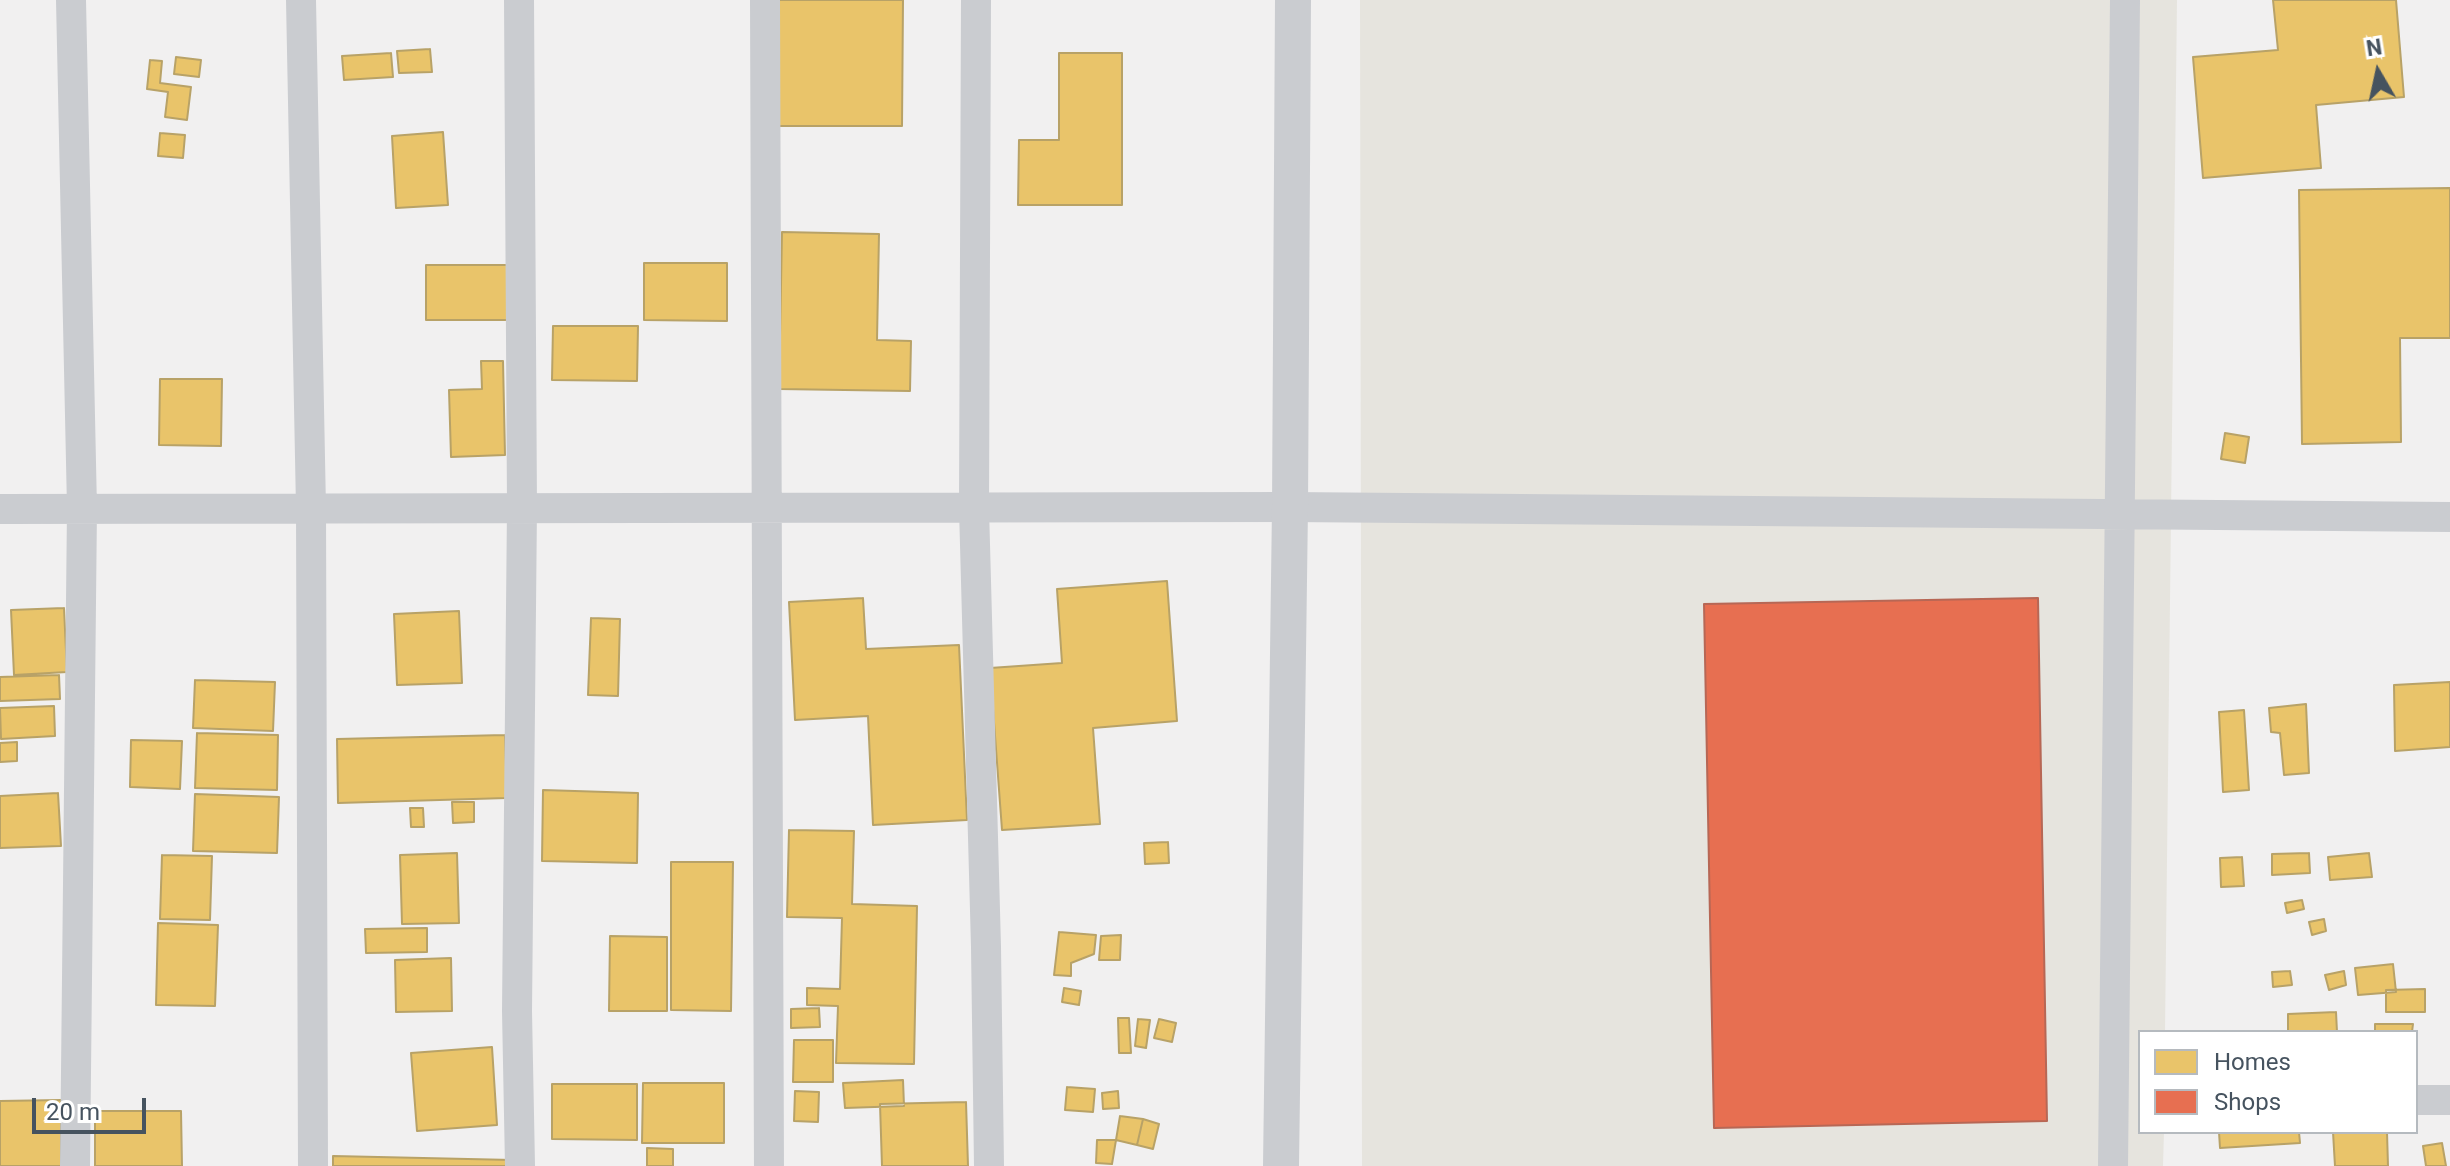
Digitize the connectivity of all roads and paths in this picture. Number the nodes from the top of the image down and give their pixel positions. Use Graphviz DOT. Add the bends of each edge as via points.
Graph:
graph roads {
  1 [pos="71,0"];
  2 [pos="301,0"];
  3 [pos="519,0"];
  4 [pos="765,0"];
  5 [pos="976,0"];
  6 [pos="1293,0"];
  7 [pos="2125,0"];
  8 [pos="522,507"];
  9 [pos="1290,507"];
  10 [pos="82,508"];
  11 [pos="311,508"];
  12 [pos="767,508"];
  13 [pos="974,508"];
  14 [pos="0,509"];
  15 [pos="2118,514"];
  16 [pos="2450,517"];
  17 [pos="2127,1098"];
  18 [pos="2418,1100"];
  19 [pos="2450,1100"];
  20 [pos="75,1166"];
  21 [pos="313,1166"];
  22 [pos="520,1166"];
  23 [pos="769,1166"];
  24 [pos="989,1166"];
  25 [pos="1281,1166"];
  26 [pos="2113,1166"];
  1 -- 10 [label="street"];
  2 -- 11 [label="street"];
  3 -- 8 [label="street"];
  4 -- 12 [label="street"];
  5 -- 13 [label="street"];
  6 -- 9 [label="street"];
  7 -- 15 [label="street"];
  8 -- 11 [label="street"];
  8 -- 12 [label="street"];
  8 -- 22 [label="street"];
  9 -- 13 [label="street"];
  9 -- 15 [label="street"];
  9 -- 25 [label="street"];
  10 -- 11 [label="street"];
  10 -- 14 [label="street"];
  10 -- 20 [label="street"];
  11 -- 21 [label="street"];
  12 -- 13 [label="street"];
  12 -- 23 [label="street"];
  13 -- 24 [label="street"];
  15 -- 16 [label="street"];
  15 -- 17 [label="street"];
  17 -- 26 [label="street"];
  18 -- 19 [label="street"];
}
